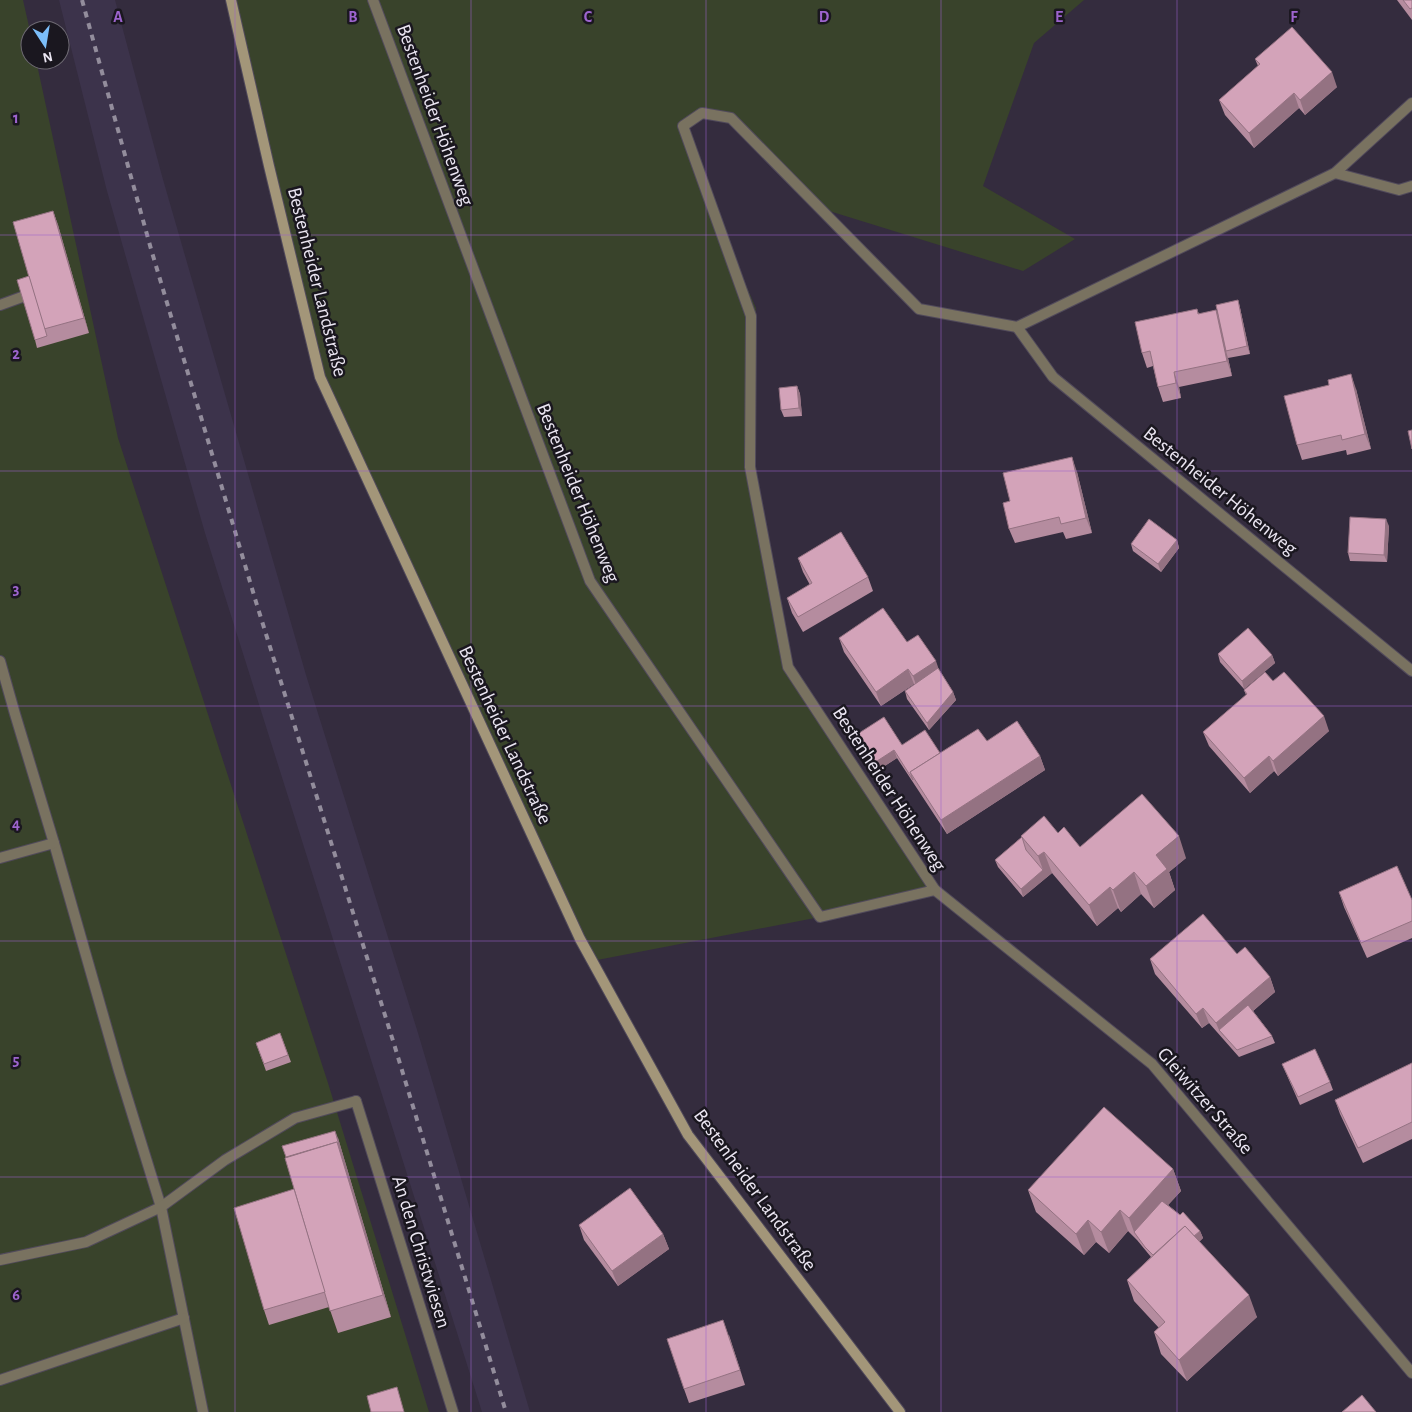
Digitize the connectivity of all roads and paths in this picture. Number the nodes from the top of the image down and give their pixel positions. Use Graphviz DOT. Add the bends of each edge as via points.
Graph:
graph roads {
  1 [pos="232,0"];
  2 [pos="373,0"];
  3 [pos="1412,103"];
  4 [pos="1335,173"];
  5 [pos="1412,186"];
  6 [pos="22,297"];
  7 [pos="0,305"];
  8 [pos="1017,327"];
  9 [pos="0,661"];
  10 [pos="1412,671"];
  11 [pos="54,843"];
  12 [pos="0,858"];
  13 [pos="935,890"];
  14 [pos="161,1207"];
  15 [pos="0,1260"];
  16 [pos="184,1318"];
  17 [pos="1412,1373"];
  18 [pos="0,1380"];
  19 [pos="203,1412"];
  20 [pos="453,1412"];
  21 [pos="900,1412"];
  1 -- 21 [label="main road, Bestenheider Landstraße" via="320,377 580,939 688,1135"];
  2 -- 13 [label="street, Bestenheider Höhenweg" via="590,582 820,917"];
  3 -- 4 [label="street"];
  4 -- 5 [label="street" via="1399,190"];
  4 -- 8 [label="street"];
  6 -- 7 [label="street"];
  8 -- 10 [label="street, Bestenheider Höhenweg" via="1053,377"];
  8 -- 13 [label="street, Bestenheider Höhenweg" via="919,309 731,118 702,113 683,126 751,316 750,467 788,667"];
  9 -- 11 [label="street"];
  11 -- 12 [label="street"];
  11 -- 14 [label="street"];
  13 -- 17 [label="street, Gleiwitzer Straße" via="1152,1064"];
  14 -- 15 [label="street" via="86,1242"];
  14 -- 16 [label="street"];
  14 -- 20 [label="street, An den Christwiesen" via="225,1160 295,1118 356,1102"];
  16 -- 18 [label="street"];
  16 -- 19 [label="street"];
}
